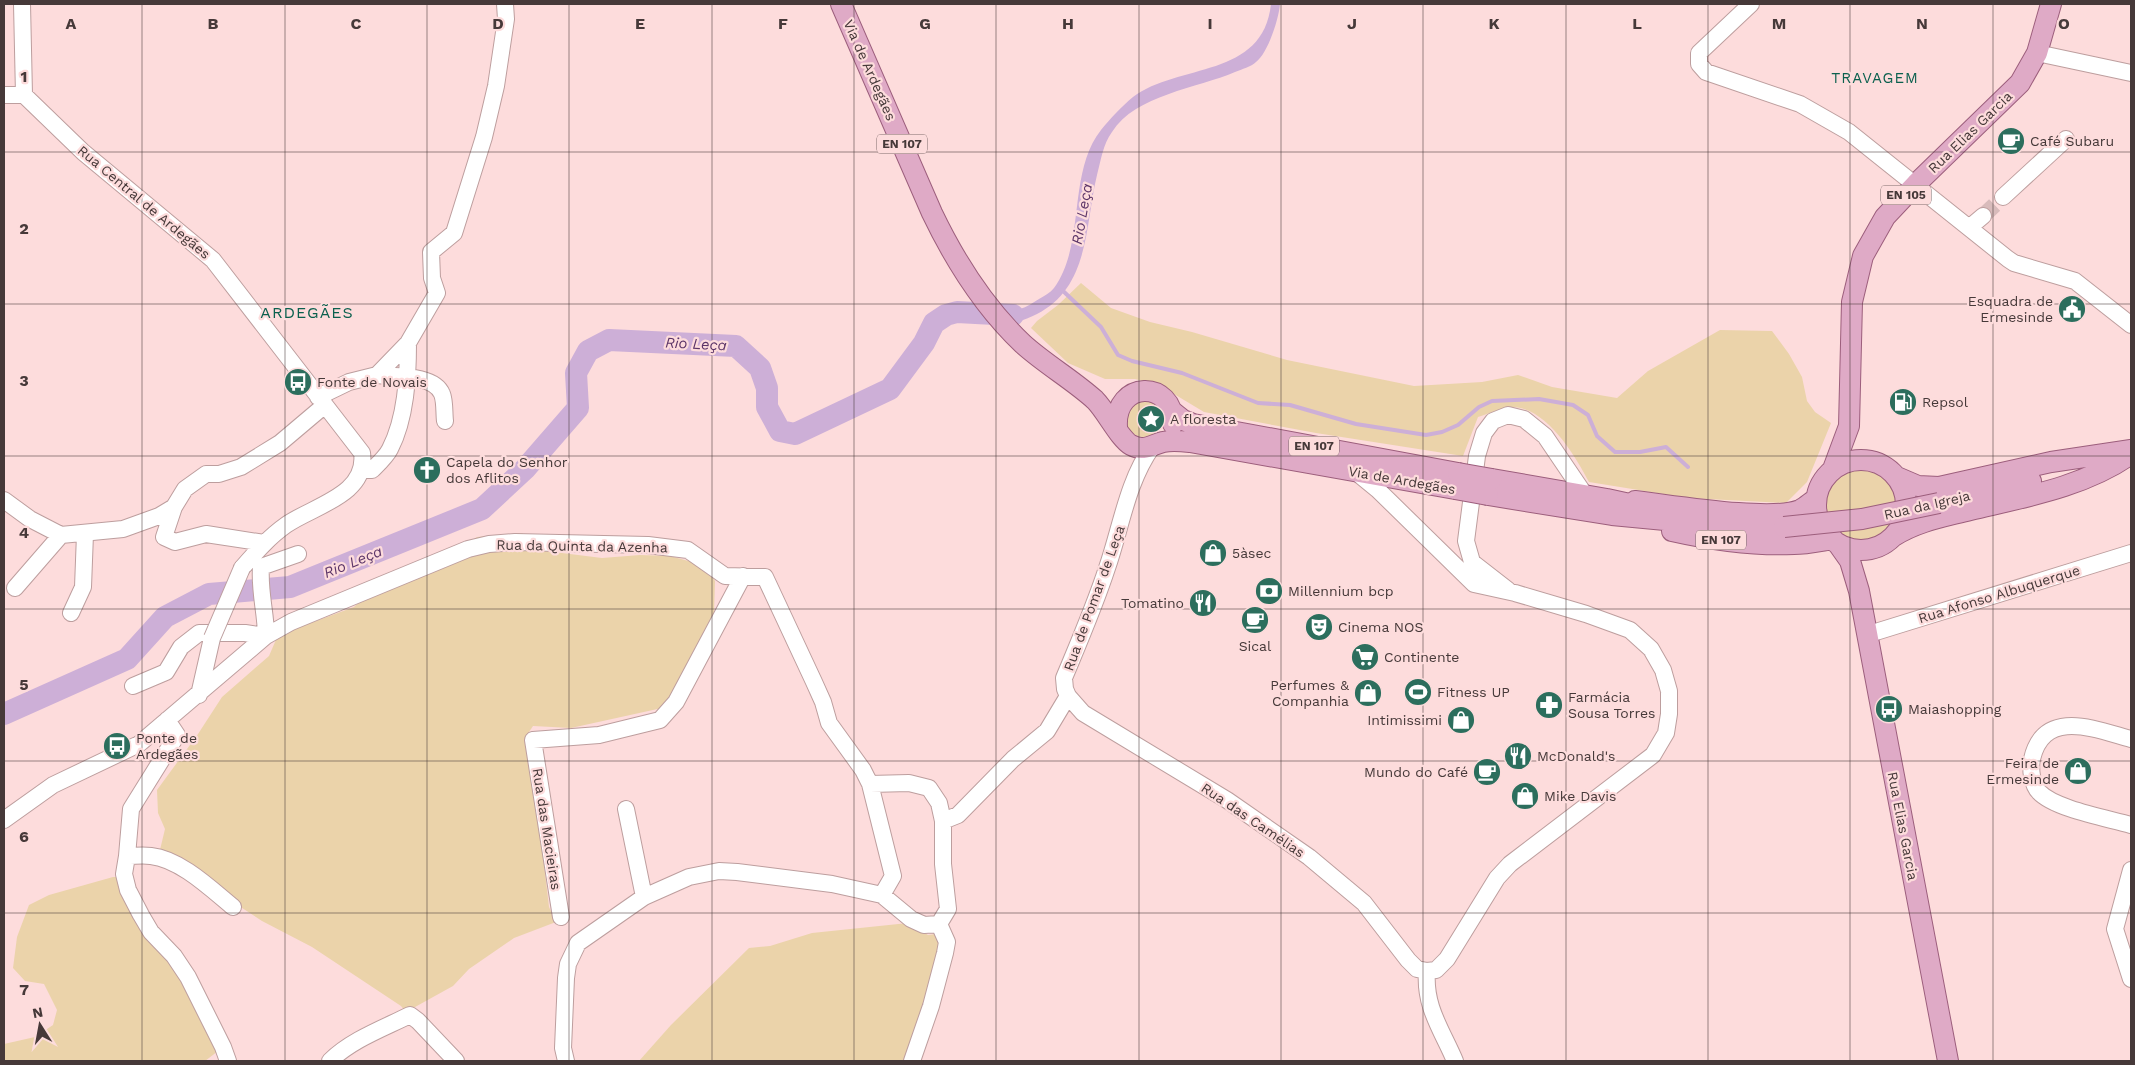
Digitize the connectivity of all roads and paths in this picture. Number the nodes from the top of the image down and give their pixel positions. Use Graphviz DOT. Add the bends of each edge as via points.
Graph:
graph roads {
  1 [pos="22,4"];
  2 [pos="505,4"];
  3 [pos="841,4"];
  4 [pos="1750,4"];
  5 [pos="2051,4"];
  6 [pos="2037,53"];
  7 [pos="2131,73"];
  8 [pos="4,95"];
  9 [pos="24,95"];
  10 [pos="2066,139"];
  11 [pos="1916,184"];
  12 [pos="2003,197"];
  13 [pos="1983,216"];
  14 [pos="1970,228"];
  15 [pos="2131,325"];
  16 [pos="408,343"];
  17 [pos="377,375"];
  18 [pos="407,377"];
  19 [pos="1067,378"];
  20 [pos="1127,396"];
  21 [pos="321,401"];
  22 [pos="1173,412"];
  23 [pos="445,421"];
  24 [pos="1849,426"];
  25 [pos="1116,427"];
  26 [pos="1157,445"];
  27 [pos="2131,452"];
  28 [pos="1867,460"];
  29 [pos="362,469"];
  30 [pos="1833,469"];
  31 [pos="1356,472"];
  32 [pos="1897,477"];
  33 [pos="1457,481"];
  34 [pos="1490,487"];
  35 [pos="1585,495"];
  36 [pos="1816,499"];
  37 [pos="4,500"];
  38 [pos="174,507"];
  39 [pos="1609,507"];
  40 [pos="1718,525"];
  41 [pos="85,534"];
  42 [pos="61,535"];
  43 [pos="1835,541"];
  44 [pos="264,543"];
  45 [pos="1881,544"];
  46 [pos="2131,553"];
  47 [pos="298,554"];
  48 [pos="744,576"];
  49 [pos="15,588"];
  50 [pos="1859,591"];
  51 [pos="1514,593"];
  52 [pos="71,613"];
  53 [pos="1866,635"];
  54 [pos="266,636"];
  55 [pos="133,686"];
  56 [pos="198,695"];
  57 [pos="1068,696"];
  58 [pos="168,720"];
  59 [pos="2131,739"];
  60 [pos="870,784"];
  61 [pos="626,809"];
  62 [pos="4,820"];
  63 [pos="943,822"];
  64 [pos="2131,825"];
  65 [pos="127,856"];
  66 [pos="2131,870"];
  67 [pos="882,895"];
  68 [pos="644,897"];
  69 [pos="233,907"];
  70 [pos="561,917"];
  71 [pos="940,924"];
  72 [pos="1422,970"];
  73 [pos="2131,979"];
  74 [pos="228,1061"];
  75 [pos="330,1061"];
  76 [pos="456,1061"];
  77 [pos="566,1061"];
  78 [pos="912,1061"];
  79 [pos="1455,1061"];
  80 [pos="1948,1061"];
  1 -- 9 [label="street"];
  2 -- 16 [label="street" via="506,19 496,86 484,137 454,233 430,252 437,293"];
  3 -- 19 [label="main road, Via de Ardegães / EN 107" via="932,213 969,281 1024,345"];
  4 -- 11 [label="street" via="1700,53 1699,64 1706,72 1800,104 1849,132"];
  5 -- 6 [label="main road, Rua Elias Garcia / EN 105"];
  6 -- 7 [label="street"];
  6 -- 11 [label="main road, Rua Elias Garcia / EN 105" via="2020,84"];
  8 -- 9 [label="street"];
  9 -- 21 [label="street, Rua Central de Ardegães" via="83,152 213,260"];
  10 -- 12 [label="street"];
  11 -- 14 [label="street"];
  11 -- 24 [label="main road, Rua Elias Garcia / EN 105" via="1885,217 1863,256 1852,302"];
  13 -- 14 [label="street"];
  14 -- 15 [label="street" via="2014,263 2075,281"];
  16 -- 17 [label="street"];
  16 -- 18 [label="street"];
  17 -- 18 [label="street"];
  17 -- 21 [label="street" via="349,382"];
  18 -- 23 [label="street" via="432,382 442,393"];
  18 -- 29 [label="street" via="399,425 389,451 372,470"];
  19 -- 20 [label="main road, Via de Ardegães / EN 107" via="1106,394"];
  19 -- 25 [label="main road, Via de Ardegães / EN 107" via="1096,401"];
  20 -- 22 [label="main road, Via de Ardegães / EN 107" via="1149,390 1160,394"];
  20 -- 25 [label="main road" via="1116,415"];
  21 -- 29 [label="street, Rua Central de Ardegães" via="362,453"];
  21 -- 38 [label="street" via="280,443 241,467 206,474 185,490"];
  22 -- 26 [label="main road" via="1172,428"];
  22 -- 33 [label="main road, Via de Ardegães / EN 107" via="1194,424"];
  24 -- 28 [label="main road, Rua Elias Garcia / EN 105"];
  24 -- 30 [label="main road, Rua Elias Garcia / EN 105"];
  25 -- 26 [label="main road, Via de Ardegães / EN 107" via="1130,444 1141,448"];
  26 -- 31 [label="main road, Via de Ardegães / EN 107" via="1190,442"];
  26 -- 57 [label="street, Rua de Pomar de Leça" via="1142,461 1107,570 1064,678"];
  27 -- 32 [label="main road, Rua da Igreja" via="2050,462 1940,488 1918,486"];
  27 -- 40 [label="main road, Rua da Igreja / EN 107, bridge" via="2052,476 1862,519 1784,527"];
  27 -- 45 [label="main road, Rua da Igreja" via="2112,467 2056,489 1919,523"];
  28 -- 30 [label="main road" via="1843,463"];
  28 -- 32 [label="main road" via="1883,466"];
  29 -- 44 [label="street" via="349,488 325,505 287,524"];
  30 -- 36 [label="main road, EN 105" via="1819,488"];
  31 -- 33 [label="main road, Via de Ardegães / EN 107"];
  31 -- 51 [label="street" via="1474,584"];
  32 -- 45 [label="main road" via="1905,496 1904,517 1898,530"];
  33 -- 34 [label="main road, Via de Ardegães / EN 107, bridge"];
  34 -- 35 [label="main road, Via de Ardegães / EN 107"];
  34 -- 39 [label="main road, Via de Ardegães / EN 107"];
  35 -- 39 [label="main road, Via de Ardegães / EN 107"];
  35 -- 51 [label="street" via="1545,436 1524,419 1508,415 1493,421 1484,433 1477,456 1466,540 1472,562"];
  36 -- 39 [label="main road, Via de Ardegães / EN 107" via="1801,509 1776,513"];
  36 -- 43 [label="main road" via="1820,525"];
  37 -- 42 [label="street" via="30,519"];
  38 -- 41 [label="street" via="123,529"];
  38 -- 44 [label="street" via="164,537 175,542 206,534"];
  39 -- 40 [label="main road, Via de Ardegães / EN 107"];
  39 -- 43 [label="main road, Via de Ardegães / EN 107" via="1650,527 1704,538 1795,544"];
  41 -- 42 [label="street"];
  41 -- 52 [label="street" via="83,588"];
  42 -- 49 [label="street"];
  43 -- 45 [label="main road" via="1855,549"];
  43 -- 50 [label="main road, Rua Elias Garcia" via="1850,560"];
  44 -- 56 [label="street, bridge" via="242,568 212,638"];
  45 -- 50 [label="main road, Rua Elias Garcia"];
  46 -- 53 [label="street, Rua Afonso Albuquerque"];
  47 -- 54 [label="street" via="260,567"];
  48 -- 54 [label="street, Rua da Quinta da Azenha" via="725,576 688,550 525,542 489,544 424,567 291,622"];
  48 -- 60 [label="street, Rua da Quinta da Azenha" via="765,577 823,702 828,723"];
  48 -- 70 [label="street, Rua das Macieiras" via="676,702 660,720 599,735 533,740"];
  50 -- 53 [label="main road, Rua Elias Garcia"];
  51 -- 72 [label="street" via="1630,630 1651,649 1663,670 1669,691 1666,733 1653,755 1510,864 1471,917 1447,959 1436,970"];
  53 -- 80 [label="main road, Rua Elias Garcia"];
  54 -- 55 [label="street" via="199,633 181,647 166,672"];
  54 -- 56 [label="street, Rua da Quinta da Azenha"];
  56 -- 58 [label="street, Rua da Quinta da Azenha"];
  57 -- 63 [label="street" via="1047,731 1013,759 958,815"];
  57 -- 72 [label="street, Rua das Camélias" via="1083,713 1227,800 1309,857 1364,903 1408,960"];
  58 -- 62 [label="street, Rua da Quinta da Azenha" via="139,744 52,785"];
  58 -- 65 [label="street" via="177,736 131,809"];
  59 -- 64 [label="street" via="2078,724 2060,727 2045,736 2036,747 2032,778 2038,791 2061,806"];
  60 -- 63 [label="street" via="909,783 928,788 939,803"];
  60 -- 67 [label="street" via="893,876"];
  61 -- 68 [label="street"];
  63 -- 71 [label="street" via="948,908"];
  65 -- 69 [label="street" via="152,856 172,863 198,878"];
  65 -- 74 [label="street" via="124,874 132,899 151,932 188,976"];
  66 -- 73 [label="street" via="2115,930"];
  67 -- 68 [label="street" via="832,884 719,872 689,877"];
  67 -- 71 [label="street" via="911,919 924,925"];
  68 -- 77 [label="street" via="578,942 568,964 566,978 563,1048"];
  71 -- 78 [label="street" via="948,942"];
  72 -- 79 [label="street" via="1433,1015"];
  75 -- 76 [label="street" via="337,1054 410,1015"];
}
